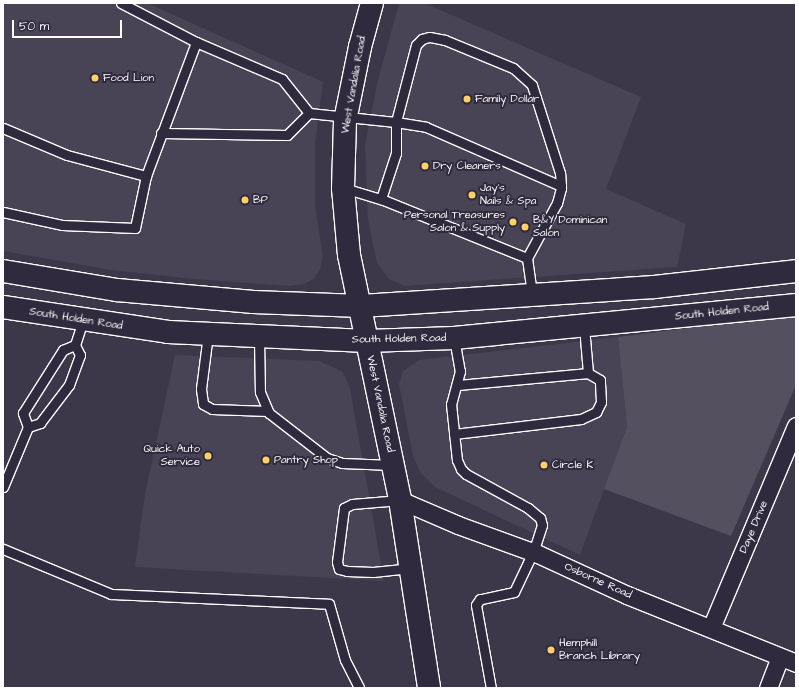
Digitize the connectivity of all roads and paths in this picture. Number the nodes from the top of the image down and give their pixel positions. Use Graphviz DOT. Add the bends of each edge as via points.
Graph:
graph roads {
  1 [pos="121,3"];
  2 [pos="372,3"];
  3 [pos="196,42"];
  4 [pos="309,113"];
  5 [pos="346,118"];
  6 [pos="396,122"];
  7 [pos="3,128"];
  8 [pos="161,134"];
  9 [pos="146,176"];
  10 [pos="561,186"];
  11 [pos="342,188"];
  12 [pos="380,199"];
  13 [pos="3,212"];
  14 [pos="527,258"];
  15 [pos="3,271"];
  16 [pos="796,271"];
  17 [pos="532,295"];
  18 [pos="796,305"];
  19 [pos="361,306"];
  20 [pos="3,307"];
  21 [pos="83,321"];
  22 [pos="584,326"];
  23 [pos="208,334"];
  24 [pos="259,337"];
  25 [pos="454,338"];
  26 [pos="367,342"];
  27 [pos="75,345"];
  28 [pos="588,372"];
  29 [pos="458,385"];
  30 [pos="268,410"];
  31 [pos="796,426"];
  32 [pos="28,427"];
  33 [pos="454,434"];
  34 [pos="392,465"];
  35 [pos="3,487"];
  36 [pos="400,500"];
  37 [pos="3,549"];
  38 [pos="533,552"];
  39 [pos="410,568"];
  40 [pos="711,628"];
  41 [pos="780,657"];
  42 [pos="796,664"];
  43 [pos="359,688"];
  44 [pos="429,688"];
  45 [pos="491,688"];
  46 [pos="768,688"];
  1 -- 3 [label="lane"];
  2 -- 5 [label="main road, West Vandalia Road" via="360,47"];
  3 -- 4 [label="lane" via="282,79"];
  3 -- 8 [label="lane"];
  4 -- 5 [label="lane"];
  4 -- 8 [label="lane" via="286,136"];
  5 -- 6 [label="lane"];
  5 -- 11 [label="main road, West Vandalia Road"];
  6 -- 10 [label="lane" via="426,127"];
  6 -- 10 [label="lane" via="416,45 429,37 445,40 513,68 532,85 560,173"];
  6 -- 12 [label="lane" via="396,153"];
  7 -- 9 [label="lane" via="67,155"];
  8 -- 9 [label="lane"];
  9 -- 13 [label="lane" via="135,228 62,225"];
  10 -- 14 [label="lane" via="557,203"];
  11 -- 12 [label="lane"];
  11 -- 19 [label="main road, West Vandalia Road" via="349,255"];
  12 -- 14 [label="lane"];
  14 -- 17 [label="lane"];
  15 -- 19 [label="main road" via="117,290 253,302"];
  16 -- 17 [label="main road" via="654,287"];
  17 -- 19 [label="main road"];
  18 -- 22 [label="main road, South Holden Road"];
  19 -- 26 [label="main road, West Vandalia Road"];
  20 -- 21 [label="main road, South Holden Road"];
  21 -- 23 [label="main road, South Holden Road" via="168,332"];
  21 -- 27 [label="lane"];
  22 -- 25 [label="main road, South Holden Road"];
  22 -- 28 [label="lane"];
  23 -- 24 [label="main road, South Holden Road"];
  23 -- 30 [label="lane" via="201,389 203,404 212,409"];
  24 -- 26 [label="main road, South Holden Road"];
  24 -- 30 [label="lane" via="260,392"];
  25 -- 26 [label="main road, South Holden Road"];
  25 -- 29 [label="lane" via="460,371"];
  26 -- 34 [label="main road, West Vandalia Road"];
  27 -- 32 [label="lane" via="63,350 23,413"];
  27 -- 32 [label="lane" via="80,355 69,385 40,423"];
  28 -- 29 [label="lane"];
  28 -- 33 [label="lane" via="600,380 600,402 596,412 581,419"];
  29 -- 33 [label="lane" via="450,404"];
  30 -- 34 [label="lane" via="327,458 342,462"];
  31 -- 40 [label="street, Daye Drive"];
  32 -- 35 [label="lane"];
  33 -- 38 [label="lane" via="457,460 466,474 528,508 540,518 541,532"];
  34 -- 36 [label="main road, West Vandalia Road"];
  36 -- 38 [label="street, Osborne Road" via="458,525"];
  36 -- 39 [label="main road, West Vandalia Road"];
  36 -- 39 [label="lane" via="352,504 344,508 337,562 339,569 347,571 373,572"];
  37 -- 43 [label="lane" via="111,594 328,604 345,660"];
  38 -- 40 [label="street, Osborne Road" via="627,595"];
  38 -- 45 [label="lane" via="514,592 480,600 476,605"];
  39 -- 44 [label="main road, West Vandalia Road"];
  40 -- 41 [label="street, Osborne Road"];
  41 -- 42 [label="street, Osborne Road"];
  41 -- 46 [label="street"];
}
